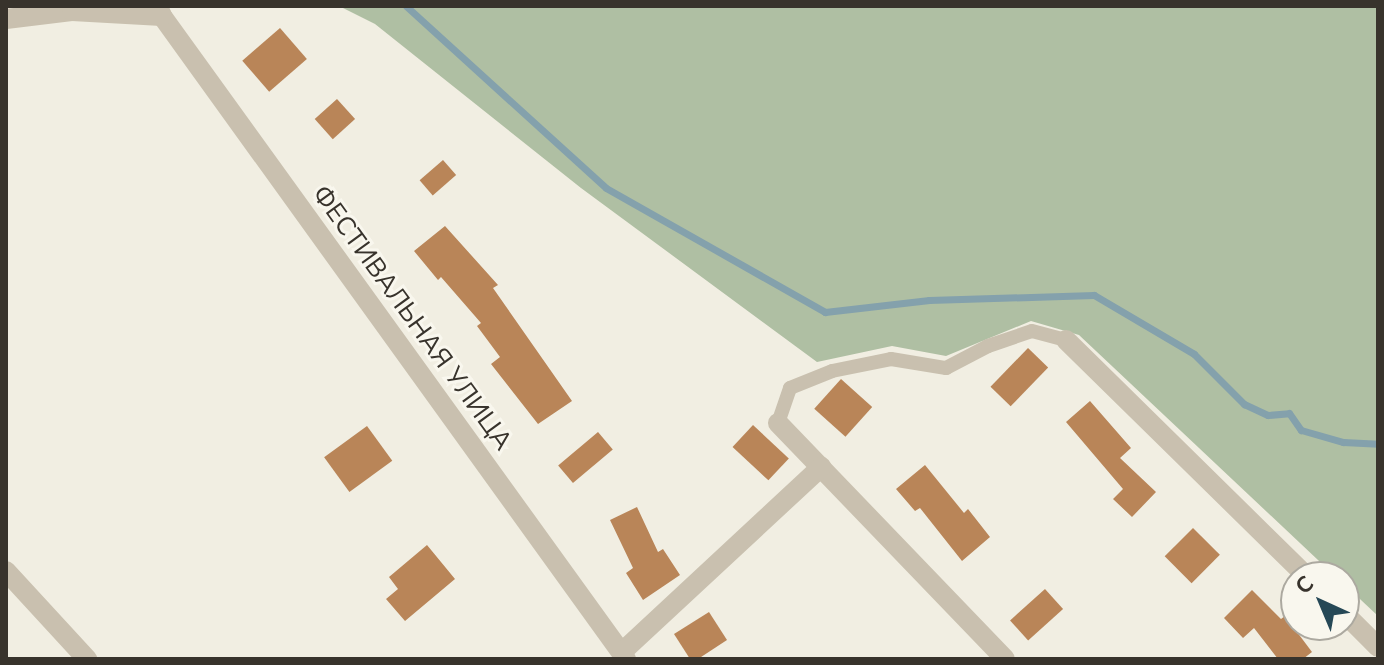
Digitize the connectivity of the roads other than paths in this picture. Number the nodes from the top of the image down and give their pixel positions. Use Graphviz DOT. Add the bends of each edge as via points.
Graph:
graph roads {
  1 [pos="160,11"];
  2 [pos="6,19"];
  3 [pos="1066,340"];
  4 [pos="778,423"];
  5 [pos="821,467"];
  6 [pos="1291,561"];
  7 [pos="6,571"];
  8 [pos="1360,629"];
  9 [pos="1378,647"];
  10 [pos="624,655"];
  11 [pos="87,659"];
  12 [pos="1005,659"];
  1 -- 2 [label="street" via="72,11"];
  1 -- 10 [label="street, ФЕСТИВАЛЬНАЯ УЛИЦА"];
  3 -- 4 [label="lane" via="1032,331 946,368 891,359 832,371 790,388"];
  3 -- 6 [label="street"];
  4 -- 5 [label="street"];
  5 -- 10 [label="street"];
  5 -- 12 [label="street"];
  7 -- 11 [label="street"];
  8 -- 9 [label="street"];
}
